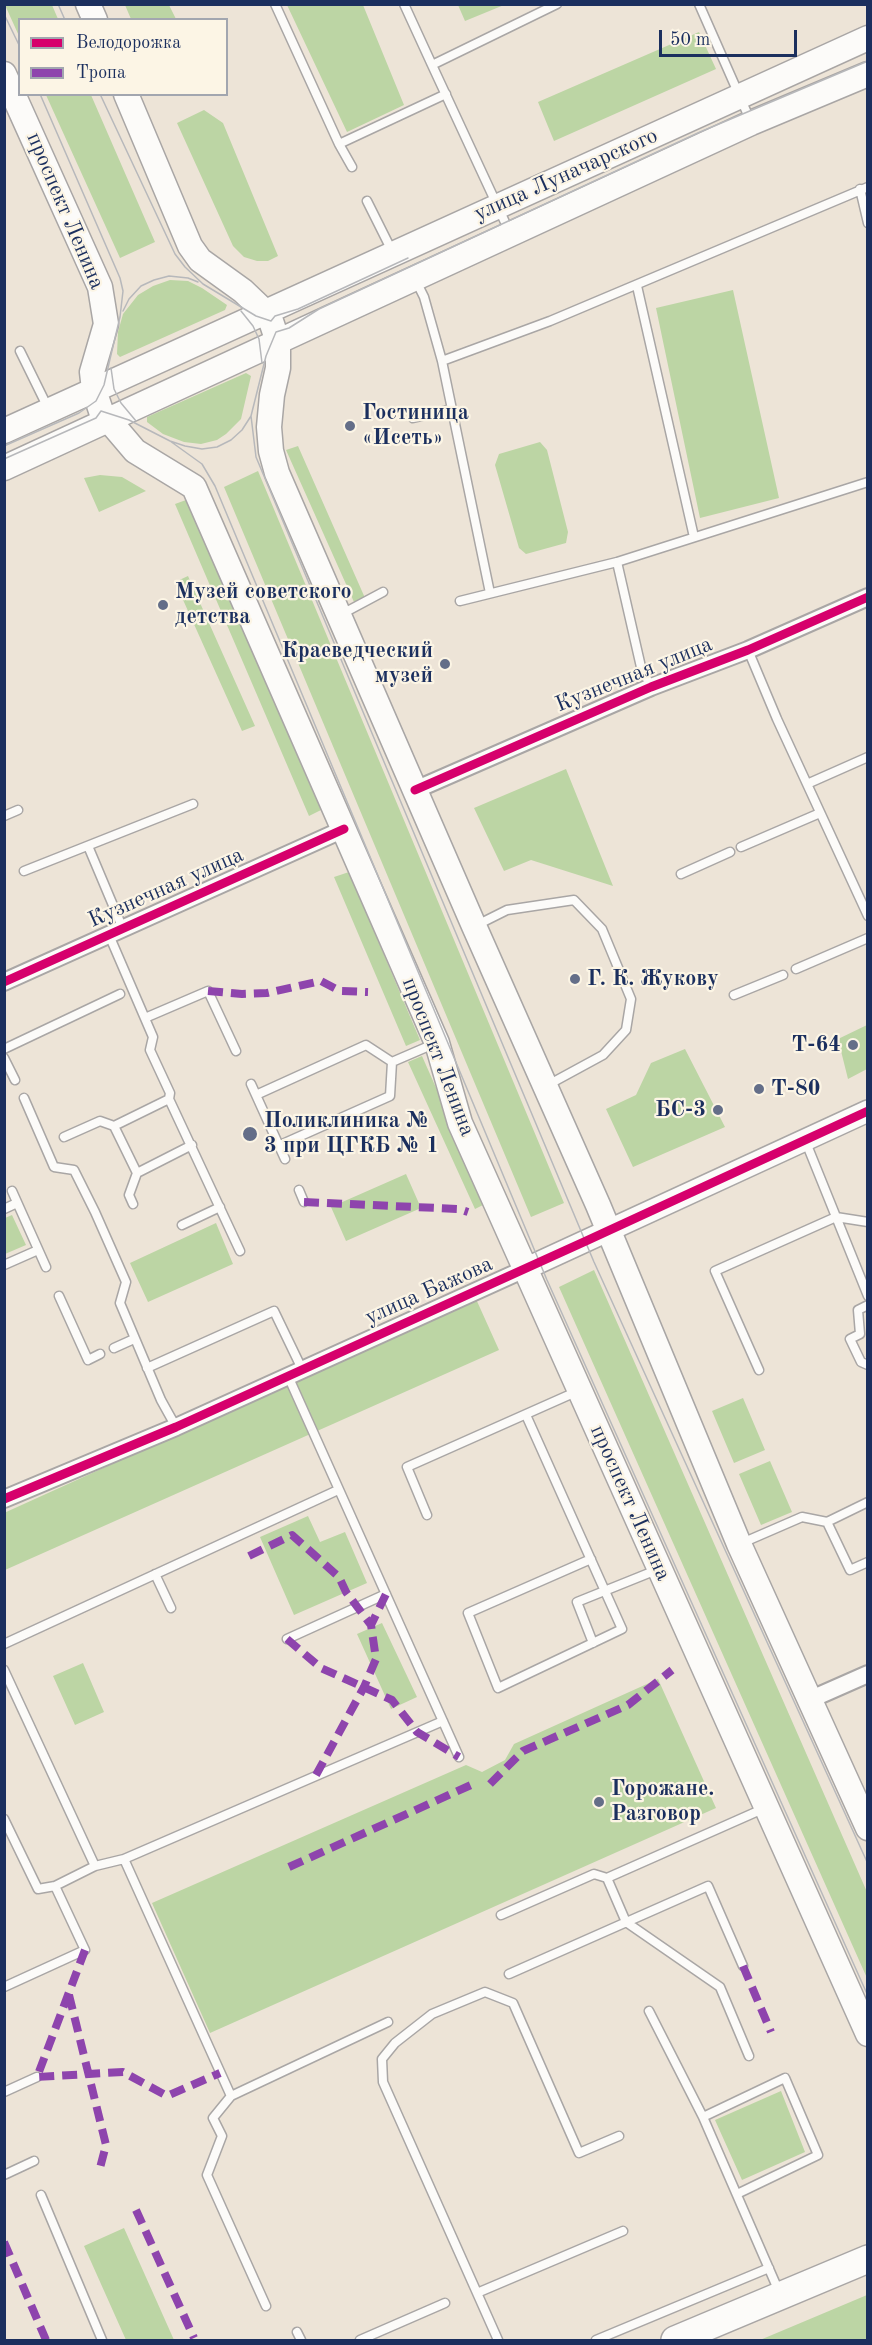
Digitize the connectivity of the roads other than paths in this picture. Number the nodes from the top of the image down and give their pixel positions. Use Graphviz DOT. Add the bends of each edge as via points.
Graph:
graph roads {
  1 [pos="88,4"];
  2 [pos="275,4"];
  3 [pos="404,4"];
  4 [pos="557,4"];
  5 [pos="699,4"];
  6 [pos="94,18"];
  7 [pos="867,38"];
  8 [pos="432,65"];
  9 [pos="4,74"];
  10 [pos="867,74"];
  11 [pos="446,94"];
  12 [pos="127,96"];
  13 [pos="739,97"];
  14 [pos="751,123"];
  15 [pos="339,144"];
  16 [pos="352,167"];
  17 [pos="864,188"];
  18 [pos="368,201"];
  19 [pos="497,207"];
  20 [pos="867,223"];
  21 [pos="511,234"];
  22 [pos="393,254"];
  23 [pos="415,278"];
  24 [pos="637,286"];
  25 [pos="265,312"];
  26 [pos="278,342"];
  27 [pos="20,351"];
  28 [pos="442,361"];
  29 [pos="94,390"];
  30 [pos="452,409"];
  31 [pos="50,410"];
  32 [pos="413,418"];
  33 [pos="107,421"];
  34 [pos="4,431"];
  35 [pos="4,468"];
  36 [pos="867,482"];
  37 [pos="694,537"];
  38 [pos="617,562"];
  39 [pos="383,592"];
  40 [pos="490,593"];
  41 [pos="867,597"];
  42 [pos="460,601"];
  43 [pos="340,615"];
  44 [pos="748,650"];
  45 [pos="651,687"];
  46 [pos="867,757"];
  47 [pos="807,784"];
  48 [pos="415,790"];
  49 [pos="193,804"];
  50 [pos="18,810"];
  51 [pos="820,813"];
  52 [pos="4,816"];
  53 [pos="344,829"];
  54 [pos="88,846"];
  55 [pos="741,847"];
  56 [pos="730,852"];
  57 [pos="24,871"];
  58 [pos="681,874"];
  59 [pos="867,916"];
  60 [pos="474,926"];
  61 [pos="116,932"];
  62 [pos="867,938"];
  63 [pos="796,969"];
  64 [pos="783,975"];
  65 [pos="4,982"];
  66 [pos="120,994"];
  67 [pos="734,995"];
  68 [pos="145,1017"];
  69 [pos="436,1043"];
  70 [pos="4,1049"];
  71 [pos="236,1051"];
  72 [pos="5,1062"];
  73 [pos="392,1062"];
  74 [pos="15,1080"];
  75 [pos="251,1084"];
  76 [pos="545,1086"];
  77 [pos="256,1095"];
  78 [pos="24,1098"];
  79 [pos="169,1099"];
  80 [pos="867,1111"];
  81 [pos="114,1126"];
  82 [pos="64,1137"];
  83 [pos="805,1139"];
  84 [pos="192,1145"];
  85 [pos="279,1146"];
  86 [pos="285,1159"];
  87 [pos="137,1173"];
  88 [pos="299,1190"];
  89 [pos="12,1191"];
  90 [pos="304,1202"];
  91 [pos="17,1203"];
  92 [pos="133,1204"];
  93 [pos="220,1207"];
  94 [pos="4,1209"];
  95 [pos="836,1217"];
  96 [pos="866,1220"];
  97 [pos="182,1225"];
  98 [pos="609,1230"];
  99 [pos="38,1250"];
  100 [pos="240,1251"];
  101 [pos="4,1265"];
  102 [pos="46,1267"];
  103 [pos="527,1268"];
  104 [pos="59,1296"];
  105 [pos="867,1296"];
  106 [pos="867,1305"];
  107 [pos="134,1339"];
  108 [pos="114,1348"];
  109 [pos="100,1354"];
  110 [pos="867,1365"];
  111 [pos="147,1368"];
  112 [pos="759,1370"];
  113 [pos="295,1373"];
  114 [pos="580,1390"];
  115 [pos="526,1415"];
  116 [pos="176,1426"];
  117 [pos="338,1490"];
  118 [pos="4,1499"];
  119 [pos="867,1502"];
  120 [pos="427,1515"];
  121 [pos="827,1521"];
  122 [pos="739,1544"];
  123 [pos="591,1559"];
  124 [pos="867,1562"];
  125 [pos="660,1569"];
  126 [pos="155,1574"];
  127 [pos="605,1591"];
  128 [pos="386,1594"];
  129 [pos="171,1608"];
  130 [pos="287,1639"];
  131 [pos="593,1643"];
  132 [pos="4,1644"];
  133 [pos="4,1670"];
  134 [pos="867,1674"];
  135 [pos="809,1700"];
  136 [pos="443,1721"];
  137 [pos="459,1757"];
  138 [pos="766,1808"];
  139 [pos="4,1819"];
  140 [pos="867,1828"];
  141 [pos="124,1859"];
  142 [pos="95,1866"];
  143 [pos="607,1878"];
  144 [pos="55,1886"];
  145 [pos="501,1915"];
  146 [pos="626,1922"];
  147 [pos="743,1966"];
  148 [pos="509,1974"];
  149 [pos="4,1987"];
  150 [pos="649,2011"];
  151 [pos="388,2022"];
  152 [pos="867,2034"];
  153 [pos="749,2056"];
  154 [pos="37,2077"];
  155 [pos="4,2092"];
  156 [pos="231,2096"];
  157 [pos="703,2117"];
  158 [pos="619,2136"];
  159 [pos="34,2161"];
  160 [pos="4,2175"];
  161 [pos="737,2194"];
  162 [pos="41,2195"];
  163 [pos="623,2231"];
  164 [pos="867,2259"];
  165 [pos="769,2268"];
  166 [pos="477,2293"];
  167 [pos="781,2296"];
  168 [pos="444,2303"];
  169 [pos="266,2306"];
  170 [pos="102,2340"];
  171 [pos="360,2340"];
  172 [pos="498,2340"];
  173 [pos="596,2340"];
  174 [pos="675,2340"];
  1 -- 6 [label="main road"];
  2 -- 15 [label="lane"];
  3 -- 8 [label="lane"];
  4 -- 8 [label="lane"];
  5 -- 13 [label="lane"];
  7 -- 13 [label="main road, улица Луначарского"];
  8 -- 11 [label="lane"];
  9 -- 29 [label="main road, проспект Ленина" via="100,287 106,324 92,372"];
  10 -- 14 [label="main road, улица Луначарского"];
  11 -- 15 [label="lane"];
  11 -- 19 [label="lane"];
  12 -- 25 [label="main road" via="190,246 200,260"];
  13 -- 14 [label="lane"];
  13 -- 19 [label="main road, улица Луначарского"];
  14 -- 21 [label="main road, улица Луначарского"];
  15 -- 16 [label="lane"];
  17 -- 20 [label="lane"];
  17 -- 24 [label="lane"];
  18 -- 22 [label="lane"];
  19 -- 21 [label="lane"];
  19 -- 22 [label="main road, улица Луначарского"];
  21 -- 23 [label="main road, улица Луначарского"];
  22 -- 25 [label="main road, улица Луначарского"];
  23 -- 26 [label="main road, улица Луначарского"];
  23 -- 28 [label="lane"];
  24 -- 28 [label="lane"];
  24 -- 37 [label="lane"];
  25 -- 26 [label="main road"];
  25 -- 29 [label="main road, улица Луначарского"];
  26 -- 33 [label="main road, улица Луначарского"];
  26 -- 43 [label="main road" via="269,427 271,452"];
  27 -- 31 [label="lane"];
  28 -- 30 [label="lane"];
  29 -- 31 [label="main road"];
  29 -- 33 [label="main road, проспект Ленина"];
  30 -- 32 [label="lane"];
  30 -- 40 [label="lane"];
  31 -- 34 [label="main road"];
  33 -- 35 [label="main road"];
  33 -- 53 [label="main road, проспект Ленина" via="135,451 194,487"];
  36 -- 37 [label="lane"];
  37 -- 38 [label="lane"];
  38 -- 40 [label="lane"];
  38 -- 45 [label="lane" via="641,667"];
  39 -- 43 [label="lane"];
  40 -- 42 [label="lane"];
  41 -- 44 [label="street, Кузнечная улица"];
  43 -- 48 [label="main road"];
  44 -- 45 [label="street, Кузнечная улица"];
  44 -- 47 [label="lane"];
  45 -- 48 [label="street, Кузнечная улица"];
  46 -- 47 [label="lane"];
  47 -- 51 [label="lane"];
  48 -- 60 [label="main road"];
  49 -- 54 [label="lane"];
  50 -- 52 [label="lane"];
  51 -- 55 [label="lane"];
  51 -- 59 [label="lane"];
  53 -- 61 [label="street, Кузнечная улица"];
  53 -- 69 [label="main road, проспект Ленина"];
  54 -- 57 [label="lane"];
  54 -- 61 [label="lane"];
  56 -- 58 [label="lane"];
  60 -- 76 [label="main road"];
  60 -- 76 [label="lane" via="507,910 574,900 602,928 631,999 626,1030 603,1055"];
  61 -- 65 [label="street, Кузнечная улица"];
  61 -- 68 [label="lane"];
  62 -- 63 [label="lane"];
  64 -- 67 [label="lane"];
  66 -- 70 [label="lane"];
  68 -- 71 [label="lane" via="208,991"];
  68 -- 79 [label="lane" via="153,1037 150,1050 170,1093"];
  69 -- 73 [label="lane"];
  69 -- 103 [label="main road, проспект Ленина" via="460,1123"];
  72 -- 74 [label="lane"];
  73 -- 77 [label="lane" via="366,1045"];
  73 -- 85 [label="lane" via="390,1096"];
  75 -- 77 [label="lane"];
  76 -- 98 [label="main road"];
  77 -- 85 [label="lane"];
  78 -- 107 [label="lane" via="54,1167 74,1170 95,1212 126,1282 120,1303"];
  79 -- 81 [label="lane"];
  79 -- 84 [label="lane"];
  80 -- 83 [label="street, улица Бажова"];
  81 -- 82 [label="lane" via="100,1121"];
  81 -- 87 [label="lane"];
  83 -- 95 [label="lane"];
  83 -- 98 [label="street, улица Бажова"];
  84 -- 87 [label="lane"];
  84 -- 93 [label="lane"];
  85 -- 86 [label="lane"];
  87 -- 92 [label="lane" via="129,1195"];
  88 -- 90 [label="lane"];
  89 -- 91 [label="lane"];
  91 -- 94 [label="lane"];
  91 -- 99 [label="lane"];
  93 -- 97 [label="lane"];
  93 -- 100 [label="lane"];
  95 -- 96 [label="lane"];
  95 -- 105 [label="lane"];
  95 -- 112 [label="lane" via="715,1271"];
  98 -- 103 [label="street, улица Бажова"];
  98 -- 122 [label="main road"];
  99 -- 101 [label="lane"];
  99 -- 102 [label="lane"];
  103 -- 113 [label="street, улица Бажова"];
  103 -- 114 [label="main road, проспект Ленина"];
  104 -- 109 [label="lane" via="88,1360"];
  106 -- 110 [label="lane" via="858,1310 860,1334 850,1339 861,1362"];
  107 -- 108 [label="lane"];
  107 -- 111 [label="lane"];
  111 -- 113 [label="lane" via="274,1311"];
  111 -- 116 [label="lane"];
  113 -- 116 [label="street, улица Бажова"];
  113 -- 117 [label="lane"];
  114 -- 115 [label="lane"];
  114 -- 125 [label="main road, проспект Ленина"];
  115 -- 120 [label="lane" via="407,1467"];
  115 -- 123 [label="lane"];
  116 -- 118 [label="street, улица Бажова"];
  117 -- 126 [label="lane"];
  117 -- 128 [label="lane"];
  119 -- 121 [label="lane"];
  121 -- 122 [label="lane" via="802,1516"];
  121 -- 124 [label="lane" via="850,1570"];
  122 -- 135 [label="main road"];
  123 -- 127 [label="lane"];
  123 -- 131 [label="lane" via="468,1613 498,1688"];
  125 -- 127 [label="lane"];
  125 -- 138 [label="main road, проспект Ленина"];
  126 -- 129 [label="lane"];
  126 -- 132 [label="lane"];
  127 -- 131 [label="lane" via="622,1629"];
  127 -- 131 [label="lane" via="577,1602"];
  128 -- 130 [label="lane"];
  128 -- 136 [label="lane"];
  133 -- 142 [label="lane"];
  134 -- 135 [label="street"];
  135 -- 140 [label="main road"];
  136 -- 137 [label="lane"];
  136 -- 141 [label="lane"];
  138 -- 143 [label="lane"];
  138 -- 152 [label="main road, проспект Ленина"];
  139 -- 144 [label="lane" via="38,1889"];
  141 -- 142 [label="lane"];
  141 -- 156 [label="lane"];
  142 -- 144 [label="lane"];
  143 -- 145 [label="lane" via="594,1874"];
  143 -- 146 [label="lane"];
  144 -- 149 [label="lane" via="85,1950"];
  146 -- 147 [label="lane" via="708,1886"];
  146 -- 148 [label="lane"];
  146 -- 153 [label="lane" via="720,1987"];
  150 -- 157 [label="lane"];
  151 -- 156 [label="lane"];
  154 -- 155 [label="lane"];
  156 -- 169 [label="lane" via="213,2118 222,2136 207,2175"];
  157 -- 161 [label="lane"];
  157 -- 161 [label="lane" via="785,2079 790,2089 818,2155"];
  158 -- 166 [label="lane" via="579,2153 513,2003 485,1992 432,2014 394,2043 382,2059 383,2082"];
  159 -- 160 [label="lane"];
  161 -- 165 [label="lane"];
  162 -- 170 [label="lane"];
  163 -- 166 [label="lane"];
  164 -- 167 [label="main road"];
  165 -- 167 [label="lane"];
  165 -- 173 [label="lane"];
  166 -- 172 [label="lane"];
  167 -- 174 [label="main road"];
  168 -- 171 [label="lane"];
}
